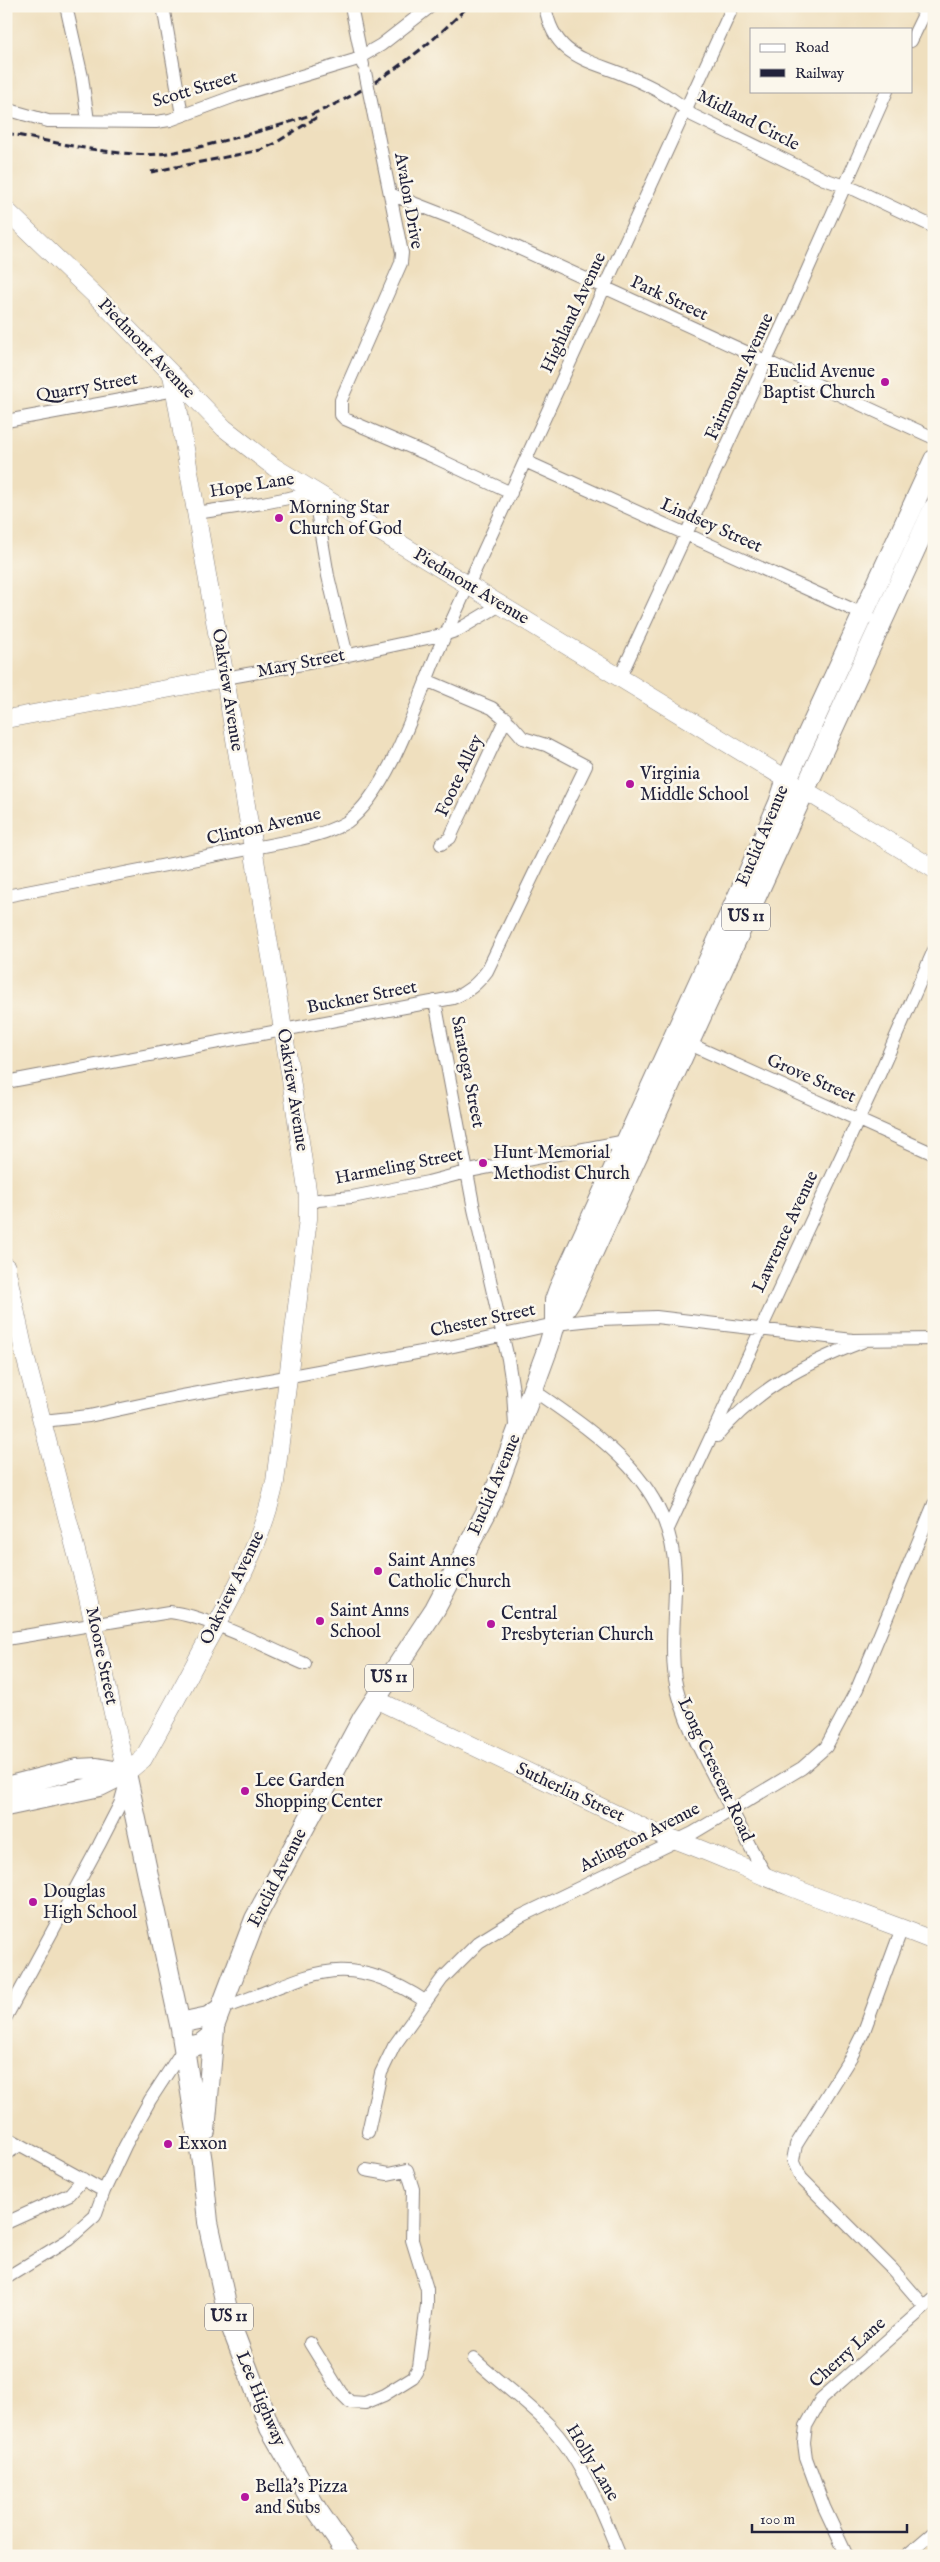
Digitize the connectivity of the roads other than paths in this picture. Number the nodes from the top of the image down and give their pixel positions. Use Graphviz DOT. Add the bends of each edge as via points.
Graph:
graph roads {
  1 [pos="66,6"];
  2 [pos="163,6"];
  3 [pos="351,6"];
  4 [pos="430,6"];
  5 [pos="545,6"];
  6 [pos="734,6"];
  7 [pos="925,10"];
  8 [pos="912,39"];
  9 [pos="362,58"];
  10 [pos="888,92"];
  11 [pos="6,109"];
  12 [pos="686,110"];
  13 [pos="182,115"];
  14 [pos="88,121"];
  15 [pos="844,187"];
  16 [pos="390,194"];
  17 [pos="6,210"];
  18 [pos="934,227"];
  19 [pos="604,289"];
  20 [pos="766,362"];
  21 [pos="173,382"];
  22 [pos="6,421"];
  23 [pos="934,438"];
  24 [pos="934,460"];
  25 [pos="525,462"];
  26 [pos="314,493"];
  27 [pos="511,493"];
  28 [pos="934,508"];
  29 [pos="196,513"];
  30 [pos="687,534"];
  31 [pos="468,586"];
  32 [pos="500,605"];
  33 [pos="873,618"];
  34 [pos="446,634"];
  35 [pos="347,656"];
  36 [pos="620,676"];
  37 [pos="225,678"];
  38 [pos="426,680"];
  39 [pos="506,718"];
  40 [pos="6,719"];
  41 [pos="787,779"];
  42 [pos="805,790"];
  43 [pos="441,844"];
  44 [pos="253,849"];
  45 [pos="934,869"];
  46 [pos="6,896"];
  47 [pos="934,950"];
  48 [pos="720,954"];
  49 [pos="928,978"];
  50 [pos="435,1002"];
  51 [pos="283,1031"];
  52 [pos="681,1040"];
  53 [pos="6,1082"];
  54 [pos="858,1120"];
  55 [pos="635,1139"];
  56 [pos="934,1154"];
  57 [pos="468,1172"];
  58 [pos="308,1205"];
  59 [pos="6,1267"];
  60 [pos="555,1324"];
  61 [pos="761,1329"];
  62 [pos="502,1334"];
  63 [pos="934,1339"];
  64 [pos="866,1340"];
  65 [pos="289,1378"];
  66 [pos="533,1390"];
  67 [pos="43,1421"];
  68 [pos="514,1444"];
  69 [pos="705,1452"];
  70 [pos="934,1504"];
  71 [pos="668,1529"];
  72 [pos="94,1623"];
  73 [pos="216,1626"];
  74 [pos="6,1639"];
  75 [pos="305,1664"];
  76 [pos="375,1699"];
  77 [pos="126,1773"];
  78 [pos="6,1786"];
  79 [pos="6,1806"];
  80 [pos="732,1810"];
  81 [pos="677,1840"];
  82 [pos="768,1878"];
  83 [pos="902,1928"];
  84 [pos="934,1941"];
  85 [pos="12,1999"];
  86 [pos="425,2001"];
  87 [pos="220,2009"];
  88 [pos="6,2017"];
  89 [pos="180,2023"];
  90 [pos="214,2029"];
  91 [pos="184,2048"];
  92 [pos="368,2132"];
  93 [pos="6,2137"];
  94 [pos="20,2145"];
  95 [pos="6,2154"];
  96 [pos="202,2162"];
  97 [pos="366,2170"];
  98 [pos="84,2179"];
  99 [pos="104,2191"];
  100 [pos="6,2223"];
  101 [pos="6,2278"];
  102 [pos="929,2303"];
  103 [pos="310,2344"];
  104 [pos="474,2359"];
  105 [pos="934,2532"];
  106 [pos="349,2556"];
  107 [pos="620,2556"];
  108 [pos="847,2556"];
  109 [pos="906,2556"];
  1 -- 14 [label="street"];
  2 -- 13 [label="street"];
  3 -- 9 [label="street, Avalon Drive"];
  4 -- 9 [label="street"];
  5 -- 12 [label="street, Midland Circle" via="558,37 576,57 627,76 676,100"];
  6 -- 12 [label="street, Highland Avenue"];
  7 -- 8 [label="street"];
  9 -- 13 [label="street, Scott Street"];
  9 -- 16 [label="street, Avalon Drive, bridge"];
  10 -- 15 [label="street, Fairmount Avenue"];
  11 -- 14 [label="street, Scott Street" via="48,121"];
  12 -- 15 [label="street, Midland Circle"];
  12 -- 19 [label="street, Highland Avenue"];
  13 -- 14 [label="street, Scott Street" via="156,122"];
  15 -- 18 [label="street, Midland Circle"];
  15 -- 20 [label="street, Fairmount Avenue"];
  16 -- 19 [label="street, Park Street" via="457,220"];
  16 -- 27 [label="street, Avalon Drive" via="402,252 401,263 341,400 341,415"];
  17 -- 21 [label="street, Piedmont Avenue" via="100,300"];
  19 -- 20 [label="street, Park Street"];
  19 -- 25 [label="street, Highland Avenue"];
  20 -- 23 [label="street, Park Street"];
  20 -- 30 [label="street, Fairmount Avenue"];
  21 -- 22 [label="street, Quarry Street"];
  21 -- 26 [label="street, Piedmont Avenue" via="245,446"];
  21 -- 29 [label="street, Oakview Avenue"];
  24 -- 33 [label="main road, Euclid Avenue / US 11"];
  25 -- 27 [label="street, Highland Avenue"];
  25 -- 30 [label="street, Lindsey Street"];
  26 -- 29 [label="street, Hope Lane"];
  26 -- 31 [label="street, Piedmont Avenue"];
  26 -- 35 [label="street" via="328,576"];
  27 -- 31 [label="street, Highland Avenue"];
  28 -- 33 [label="main road, Euclid Avenue / US 11"];
  29 -- 37 [label="street, Oakview Avenue"];
  30 -- 33 [label="street, Lindsey Street"];
  30 -- 36 [label="street, Fairmount Avenue"];
  31 -- 32 [label="street, Piedmont Avenue"];
  31 -- 34 [label="street, Highland Avenue"];
  32 -- 34 [label="street, Mary Street"];
  32 -- 36 [label="street, Piedmont Avenue"];
  33 -- 41 [label="main road, Euclid Avenue / US 11"];
  33 -- 42 [label="main road, Euclid Avenue / US 11"];
  34 -- 35 [label="street, Mary Street"];
  34 -- 38 [label="street, Clinton Avenue"];
  35 -- 37 [label="street, Mary Street"];
  36 -- 41 [label="street, Piedmont Avenue"];
  37 -- 40 [label="street, Mary Street"];
  37 -- 44 [label="street, Oakview Avenue"];
  38 -- 39 [label="street" via="492,708"];
  38 -- 44 [label="street, Clinton Avenue" via="384,776 360,810 330,831"];
  39 -- 43 [label="street, Foote Alley" via="450,838"];
  39 -- 50 [label="street, Buckner Street" via="524,738 584,762 586,769 487,971 464,993"];
  41 -- 42 [label="street, Piedmont Avenue"];
  41 -- 48 [label="main road, Euclid Avenue / US 11"];
  42 -- 45 [label="street, Piedmont Avenue"];
  42 -- 48 [label="main road, Euclid Avenue / US 11"];
  44 -- 46 [label="street, Clinton Avenue"];
  44 -- 51 [label="street, Oakview Avenue"];
  47 -- 49 [label="street, Lawrence Avenue"];
  48 -- 52 [label="main road, Euclid Avenue / US 11"];
  49 -- 54 [label="street, Lawrence Avenue"];
  50 -- 51 [label="street, Buckner Street"];
  50 -- 57 [label="street, Saratoga Street"];
  51 -- 53 [label="street, Buckner Street"];
  51 -- 58 [label="street, Oakview Avenue"];
  52 -- 54 [label="street, Grove Street"];
  52 -- 55 [label="main road, Euclid Avenue / US 11"];
  54 -- 56 [label="street, Grove Street"];
  54 -- 61 [label="street, Lawrence Avenue"];
  55 -- 57 [label="street, Harmeling Street"];
  55 -- 60 [label="main road, Euclid Avenue / US 11" via="595,1228 558,1290"];
  57 -- 58 [label="street, Harmeling Street" via="318,1200"];
  57 -- 62 [label="street, Saratoga Street"];
  58 -- 65 [label="street, Oakview Avenue"];
  59 -- 67 [label="street, Moore Street"];
  60 -- 61 [label="street, Chester Street" via="656,1317"];
  60 -- 62 [label="street, Chester Street"];
  60 -- 66 [label="main road, Euclid Avenue / US 11"];
  61 -- 64 [label="street, Chester Street"];
  61 -- 69 [label="street, Lawrence Avenue"];
  62 -- 65 [label="street, Chester Street"];
  62 -- 68 [label="street, Saratoga Street" via="514,1390"];
  63 -- 64 [label="street, Chester Street"];
  64 -- 69 [label="street" via="814,1360 774,1385 726,1426"];
  65 -- 67 [label="street, Chester Street" via="89,1416"];
  65 -- 73 [label="street, Oakview Avenue" via="269,1510 251,1559"];
  66 -- 68 [label="main road, Euclid Avenue / US 11"];
  66 -- 71 [label="street, Long Crescent Road" via="616,1452 632,1468 654,1498"];
  67 -- 72 [label="street, Moore Street"];
  68 -- 76 [label="main road, Euclid Avenue / US 11" via="490,1503 435,1609"];
  69 -- 71 [label="street, Lawrence Avenue"];
  70 -- 80 [label="street, Arlington Avenue" via="857,1689 826,1747 802,1768"];
  71 -- 80 [label="street, Long Crescent Road" via="675,1572 673,1630 676,1681 689,1723"];
  72 -- 73 [label="street" via="170,1612 183,1613"];
  72 -- 74 [label="street"];
  72 -- 77 [label="street, Moore Street"];
  73 -- 75 [label="street"];
  73 -- 77 [label="street, Oakview Avenue" via="143,1759"];
  76 -- 81 [label="street, Sutherlin Street" via="585,1801"];
  76 -- 87 [label="main road, Euclid Avenue / US 11" via="255,1919"];
  77 -- 78 [label="main road" via="97,1768 77,1769"];
  77 -- 79 [label="main road" via="100,1786"];
  77 -- 85 [label="street" via="120,1804"];
  77 -- 89 [label="main road, Moore Street"];
  80 -- 81 [label="street, Arlington Avenue"];
  80 -- 82 [label="street, Long Crescent Road"];
  81 -- 82 [label="street, Sutherlin Street"];
  81 -- 86 [label="street, Arlington Avenue" via="493,1932 458,1962"];
  82 -- 83 [label="street"];
  83 -- 84 [label="street"];
  83 -- 102 [label="street" via="864,2030 848,2062 796,2145 793,2160 801,2178"];
  85 -- 88 [label="street"];
  86 -- 87 [label="street" via="374,1974 335,1970 308,1976"];
  86 -- 92 [label="street, Arlington Avenue" via="384,2066"];
  87 -- 89 [label="main road" via="208,2017"];
  87 -- 90 [label="main road, Euclid Avenue / US 11"];
  89 -- 91 [label="main road, Moore Street"];
  90 -- 91 [label="main road" via="202,2044"];
  90 -- 96 [label="main road, Euclid Avenue"];
  91 -- 96 [label="main road, Lee Highway / US 11"];
  91 -- 99 [label="street" via="150,2100"];
  93 -- 94 [label="street"];
  94 -- 95 [label="street"];
  94 -- 98 [label="street"];
  96 -- 106 [label="main road, Lee Highway / US 11" via="218,2275 239,2350 270,2428 289,2464"];
  97 -- 103 [label="street" via="388,2174 407,2170 413,2185 412,2240 427,2289 419,2367 410,2380 384,2396 365,2403 350,2402"];
  98 -- 99 [label="street"];
  98 -- 100 [label="street" via="70,2194"];
  99 -- 101 [label="street" via="89,2224"];
  102 -- 108 [label="street, Cherry Lane" via="821,2399 806,2426 806,2458"];
  104 -- 107 [label="street, Holly Lane" via="556,2434 575,2460 594,2496"];
  105 -- 109 [label="street"];
}
